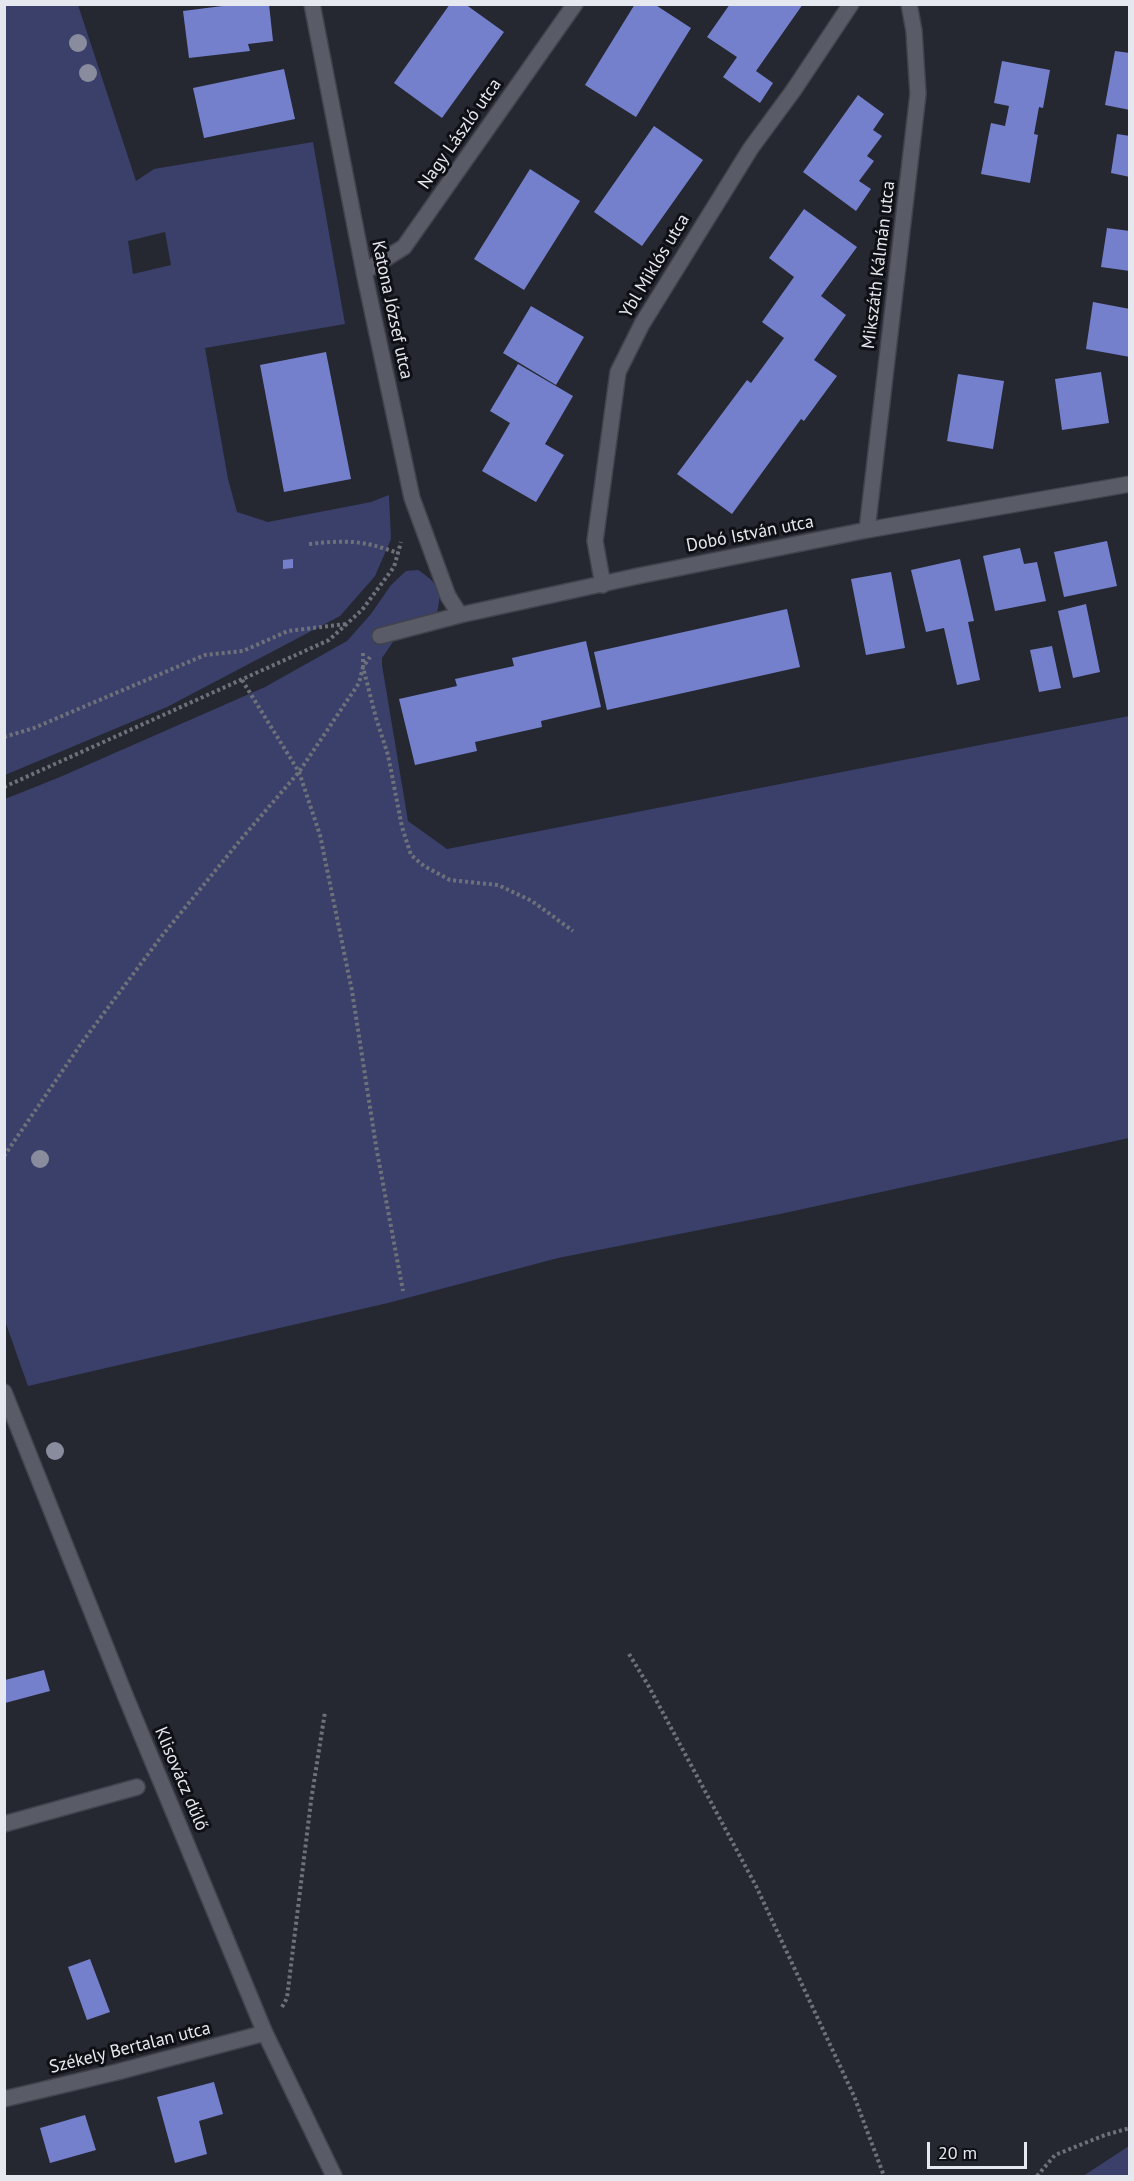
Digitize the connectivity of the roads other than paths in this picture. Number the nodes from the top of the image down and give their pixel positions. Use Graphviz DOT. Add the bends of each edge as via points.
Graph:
graph roads {
  1 [pos="312,4"];
  2 [pos="575,4"];
  3 [pos="851,4"];
  4 [pos="909,4"];
  5 [pos="364,272"];
  6 [pos="1130,484"];
  7 [pos="867,530"];
  8 [pos="603,585"];
  9 [pos="460,615"];
  10 [pos="380,636"];
  11 [pos="4,1392"];
  12 [pos="137,1788"];
  13 [pos="4,1824"];
  14 [pos="265,2033"];
  15 [pos="4,2099"];
  16 [pos="334,2176"];
  1 -- 5 [label="street, Katona József utca"];
  2 -- 5 [label="street, Nagy László utca" via="404,248"];
  3 -- 8 [label="street, Ybl Miklós utca" via="751,148 642,324 618,372 595,541"];
  4 -- 7 [label="street, Mikszáth Kálmán utca" via="918,94"];
  5 -- 9 [label="street, Katona József utca" via="412,498 448,596"];
  6 -- 7 [label="street, Dobó István utca"];
  7 -- 8 [label="street, Dobó István utca"];
  8 -- 9 [label="street, Dobó István utca"];
  9 -- 10 [label="street, Dobó István utca"];
  11 -- 14 [label="street, Klisovácz dűlő"];
  12 -- 13 [label="street"];
  14 -- 15 [label="street, Székely Bertalan utca"];
  14 -- 16 [label="street, Klisovácz dűlő"];
}
